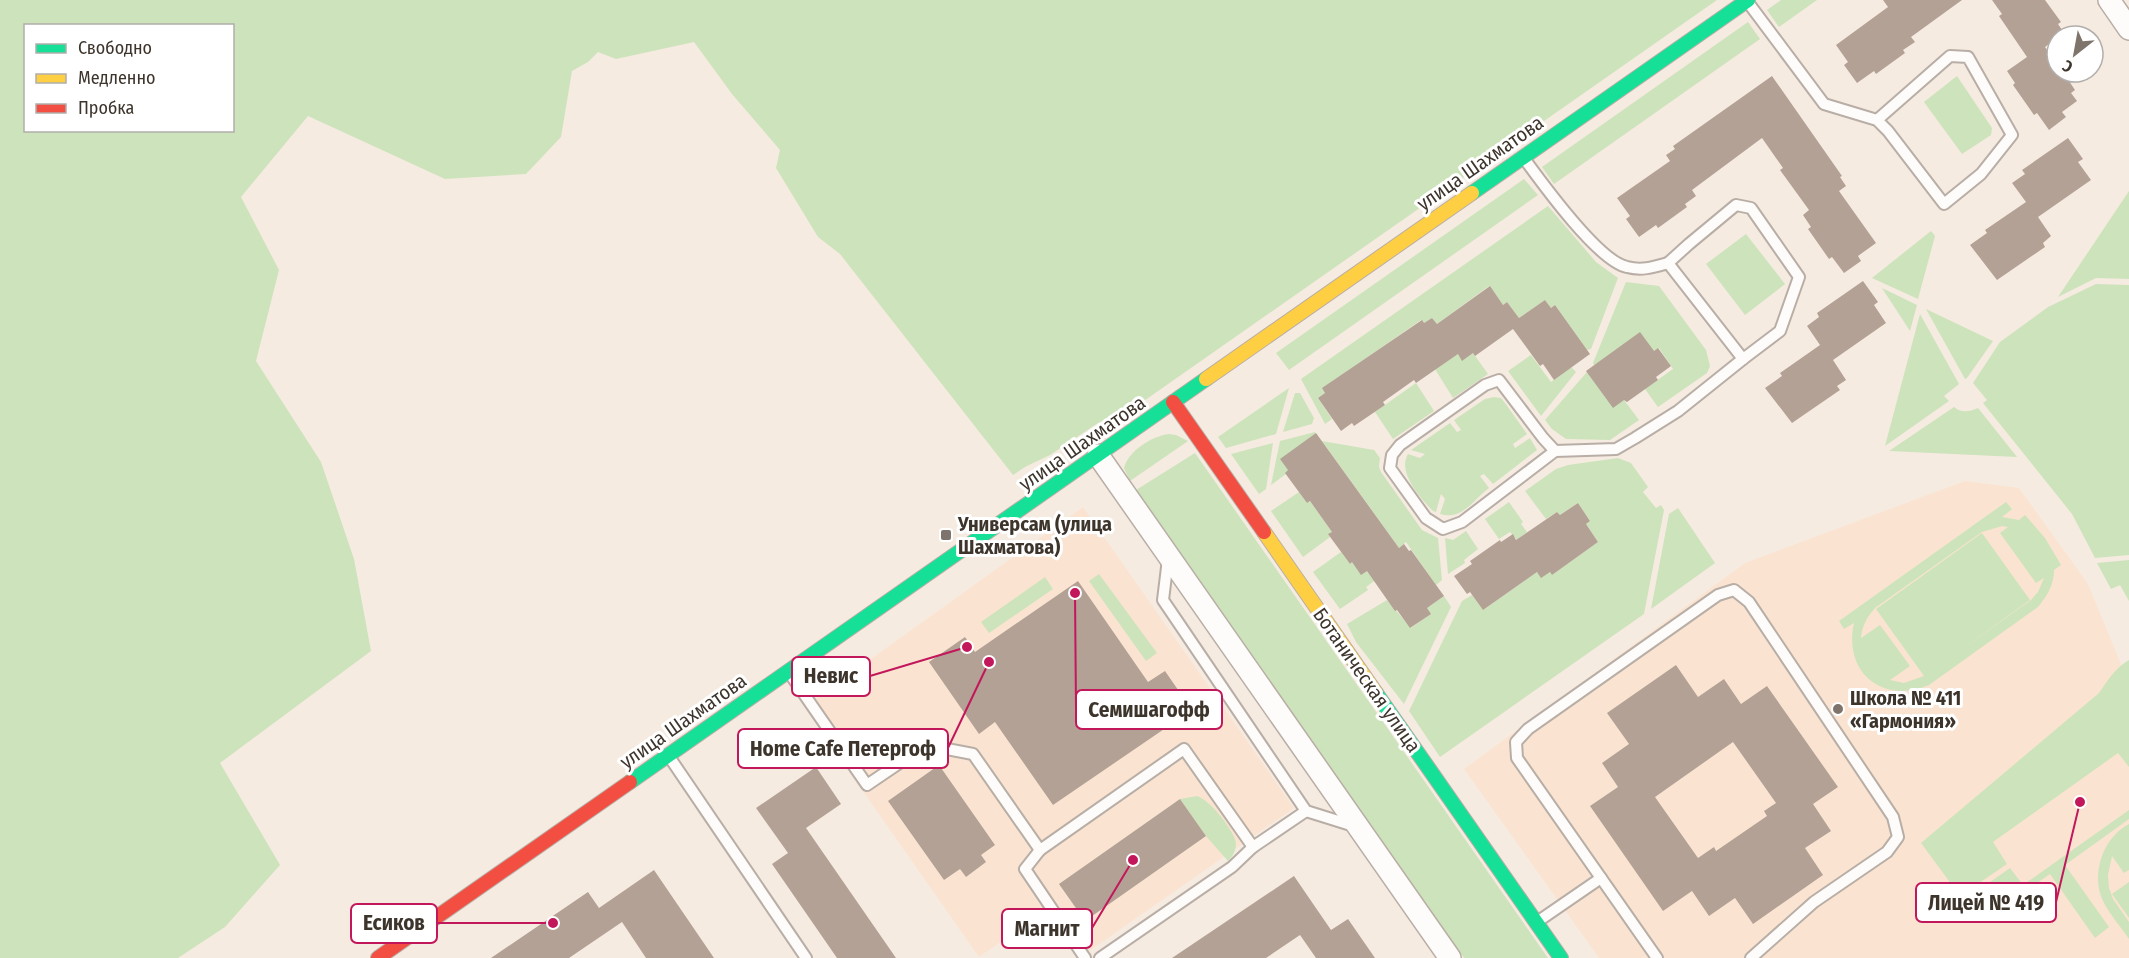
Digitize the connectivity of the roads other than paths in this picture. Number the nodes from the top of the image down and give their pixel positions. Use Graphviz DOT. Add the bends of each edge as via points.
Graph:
graph roads {
  1 [pos="2109,0"];
  2 [pos="1748,1"];
  3 [pos="2129,29"];
  4 [pos="1877,120"];
  5 [pos="1522,157"];
  6 [pos="1668,263"];
  7 [pos="1743,359"];
  8 [pos="1173,402"];
  9 [pos="1555,452"];
  10 [pos="1098,455"];
  11 [pos="1168,555"];
  12 [pos="788,671"];
  13 [pos="668,756"];
  14 [pos="1306,811"];
  15 [pos="1358,828"];
  16 [pos="1253,847"];
  17 [pos="1040,850"];
  18 [pos="1601,878"];
  19 [pos="1537,923"];
  20 [pos="378,958"];
  21 [pos="806,958"];
  22 [pos="1085,958"];
  23 [pos="1100,958"];
  24 [pos="1450,958"];
  25 [pos="1561,958"];
  26 [pos="1657,958"];
  27 [pos="1751,958"];
  1 -- 3 [label="street"];
  2 -- 4 [label="lane" via="1824,104"];
  2 -- 5 [label="street, улица Шахматова"];
  4 -- 4 [label="lane" via="1944,204 1981,174 2012,135 1968,57 1950,56"];
  5 -- 6 [label="lane" via="1603,254 1625,267 1647,270"];
  5 -- 8 [label="street, улица Шахматова"];
  6 -- 7 [label="lane"];
  6 -- 7 [label="lane" via="1736,205 1751,208 1799,277 1780,331"];
  7 -- 9 [label="lane" via="1678,411 1616,449"];
  8 -- 10 [label="street, улица Шахматова"];
  8 -- 19 [label="street, Ботаническая улица"];
  9 -- 9 [label="lane" via="1499,380 1485,385 1400,445 1392,455 1390,468 1426,519 1443,529 1462,522"];
  10 -- 11 [label="street"];
  10 -- 12 [label="street, улица Шахматова"];
  11 -- 14 [label="lane" via="1163,600"];
  11 -- 15 [label="street"];
  12 -- 13 [label="street, улица Шахматова"];
  12 -- 17 [label="lane" via="867,785 926,745 973,754"];
  13 -- 20 [label="street, улица Шахматова"];
  13 -- 21 [label="lane"];
  14 -- 15 [label="lane"];
  14 -- 16 [label="lane"];
  15 -- 24 [label="street"];
  16 -- 17 [label="lane" via="1184,749"];
  16 -- 23 [label="lane" via="1232,867"];
  17 -- 22 [label="lane" via="1025,869"];
  18 -- 19 [label="lane"];
  18 -- 26 [label="lane"];
  18 -- 27 [label="lane" via="1517,758 1516,742 1528,729 1718,595 1734,590 1749,602 1893,817 1898,837 1887,852 1814,902"];
  19 -- 25 [label="street, Ботаническая улица"];
}
